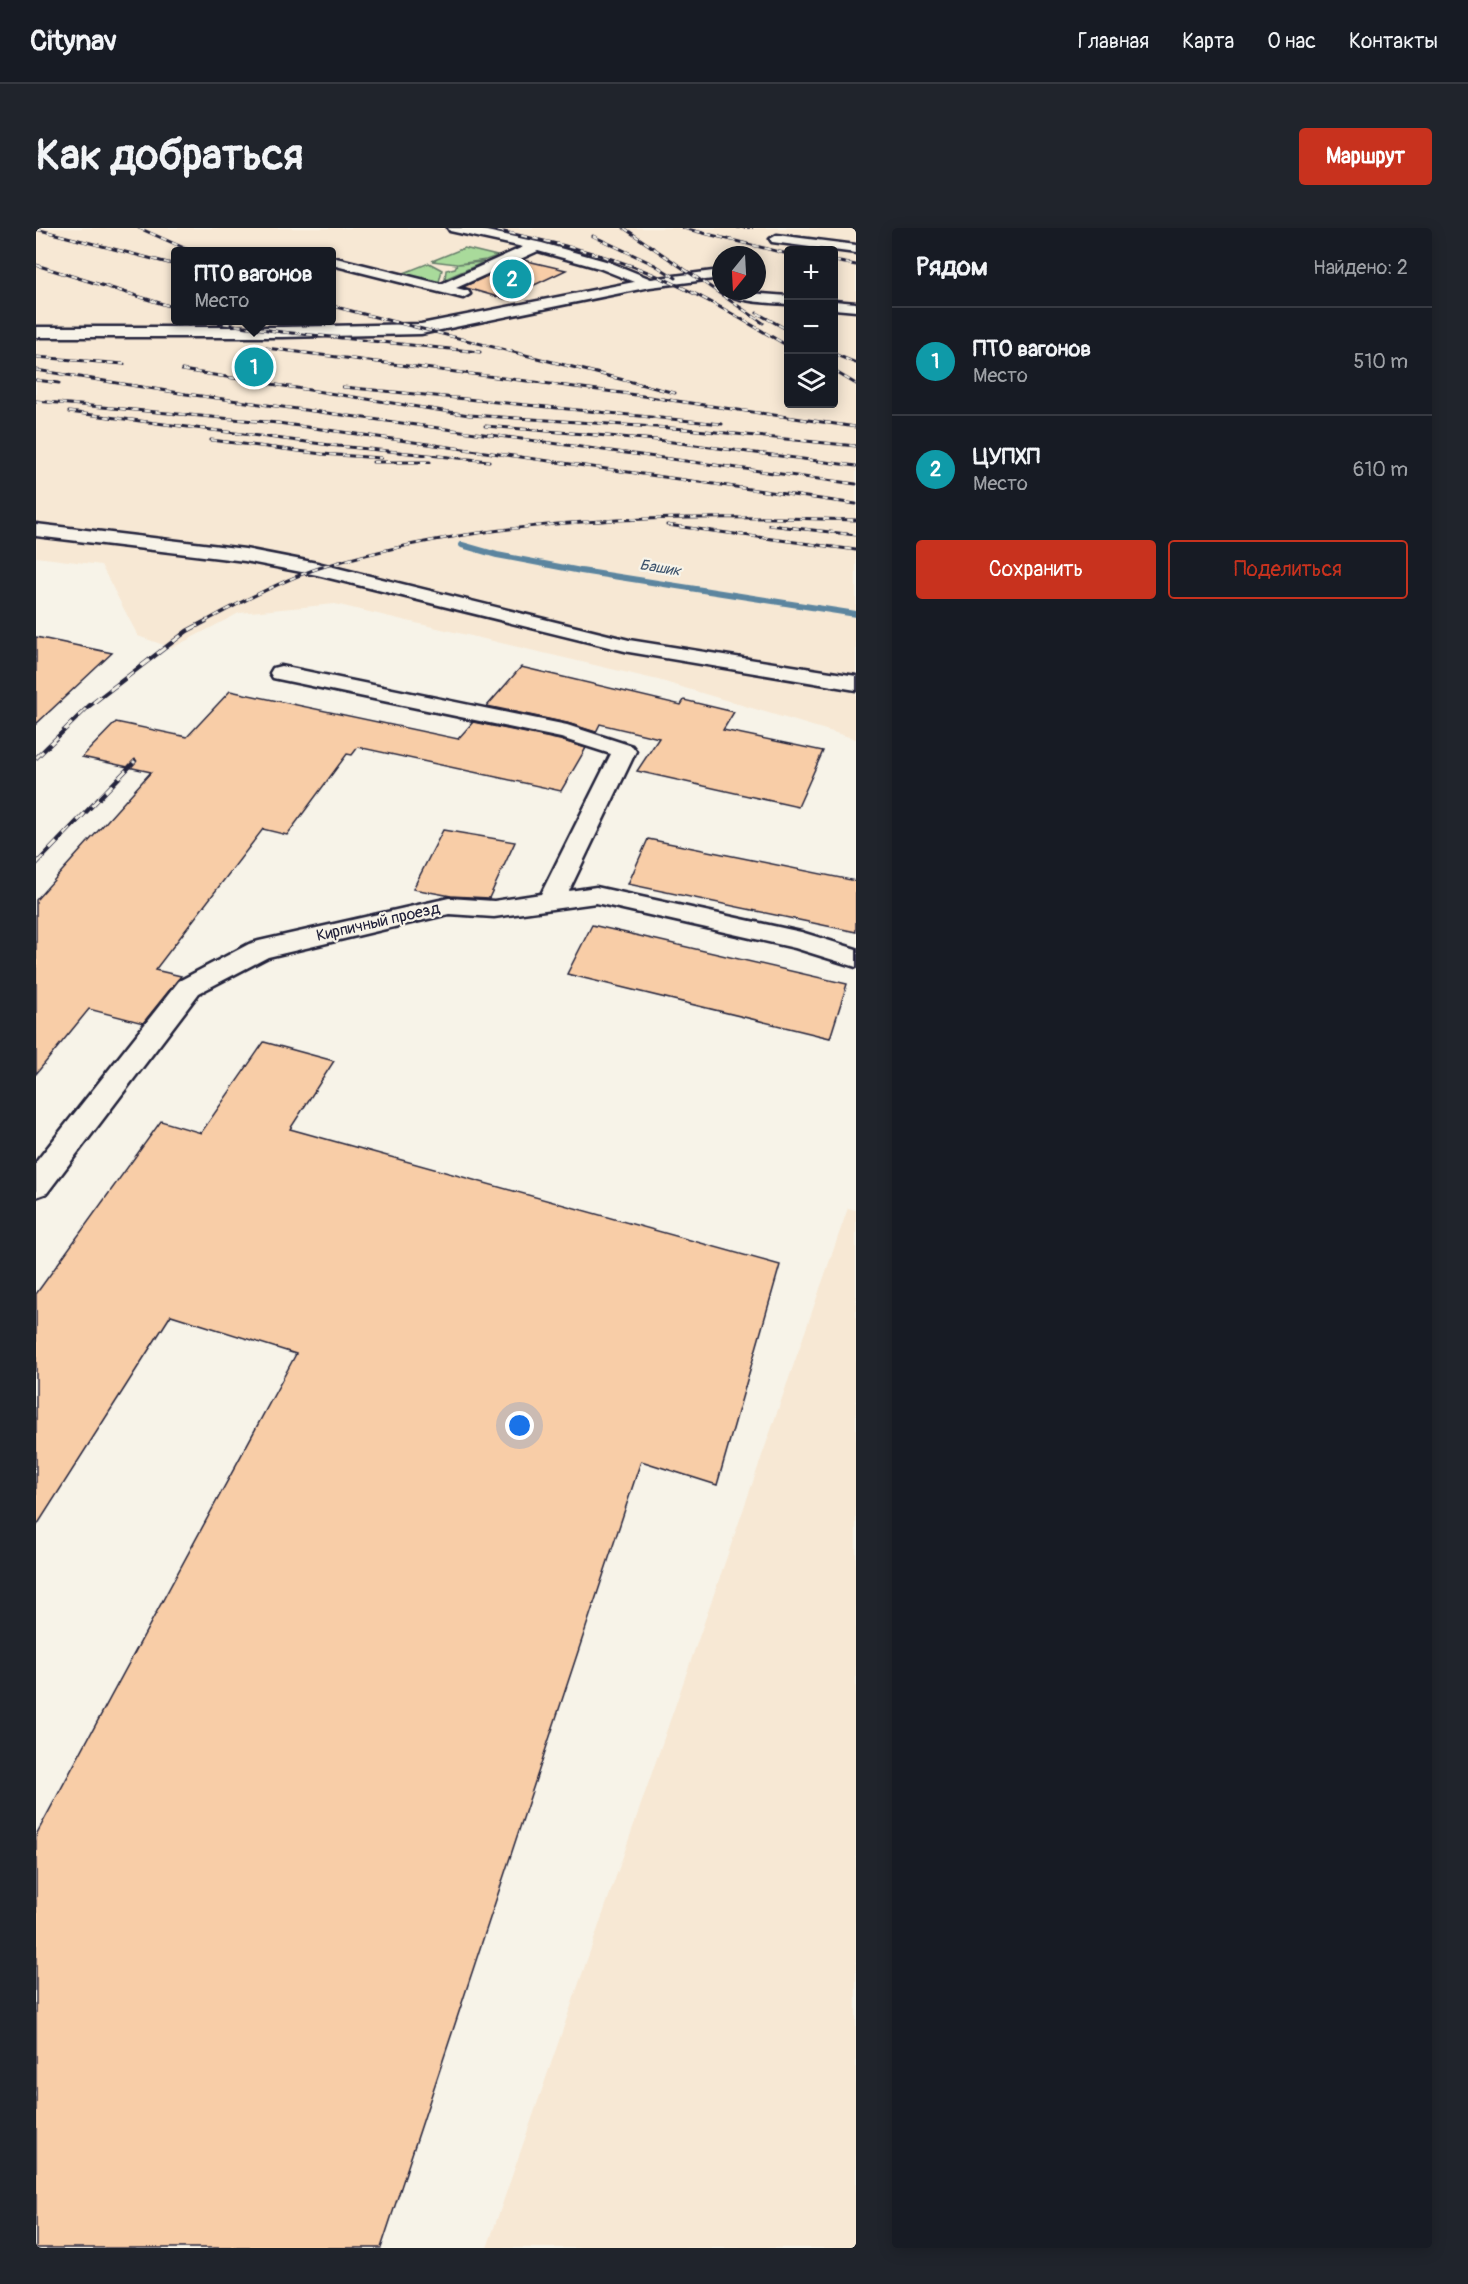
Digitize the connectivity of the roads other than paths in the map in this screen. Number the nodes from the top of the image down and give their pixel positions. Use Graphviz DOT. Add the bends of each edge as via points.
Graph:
graph roads {
  1 [pos="455,228"];
  2 [pos="788,228"];
  3 [pos="777,239"];
  4 [pos="536,246"];
  5 [pos="856,249"];
  6 [pos="766,250"];
  7 [pos="336,262"];
  8 [pos="712,275"];
  9 [pos="688,278"];
  10 [pos="650,283"];
  11 [pos="712,286"];
  12 [pos="442,289"];
  13 [pos="766,296"];
  14 [pos="784,299"];
  15 [pos="838,305"];
  16 [pos="856,307"];
  17 [pos="526,310"];
  18 [pos="36,332"];
  19 [pos="36,530"];
  20 [pos="281,673"];
  21 [pos="856,683"];
  22 [pos="551,901"];
  23 [pos="856,958"];
  24 [pos="36,1185"];
  1 -- 4 [label="street"];
  2 -- 3 [label="street"];
  3 -- 5 [label="street"];
  3 -- 6 [label="street"];
  4 -- 10 [label="street"];
  4 -- 12 [label="street"];
  7 -- 12 [label="street"];
  8 -- 9 [label="street"];
  9 -- 10 [label="street"];
  9 -- 11 [label="street"];
  10 -- 17 [label="street"];
  12 -- 17 [label="street"];
  13 -- 14 [label="street"];
  15 -- 16 [label="street"];
  17 -- 18 [label="street" via="396,331"];
  19 -- 21 [label="street" via="245,555 317,568 629,646"];
  20 -- 22 [label="street" via="567,732 624,751"];
  22 -- 23 [label="street, Кирпичный проезд" via="596,895 801,941"];
  22 -- 24 [label="street, Кирпичный проезд" via="494,909 449,906 390,918 259,950 189,987"];
}
